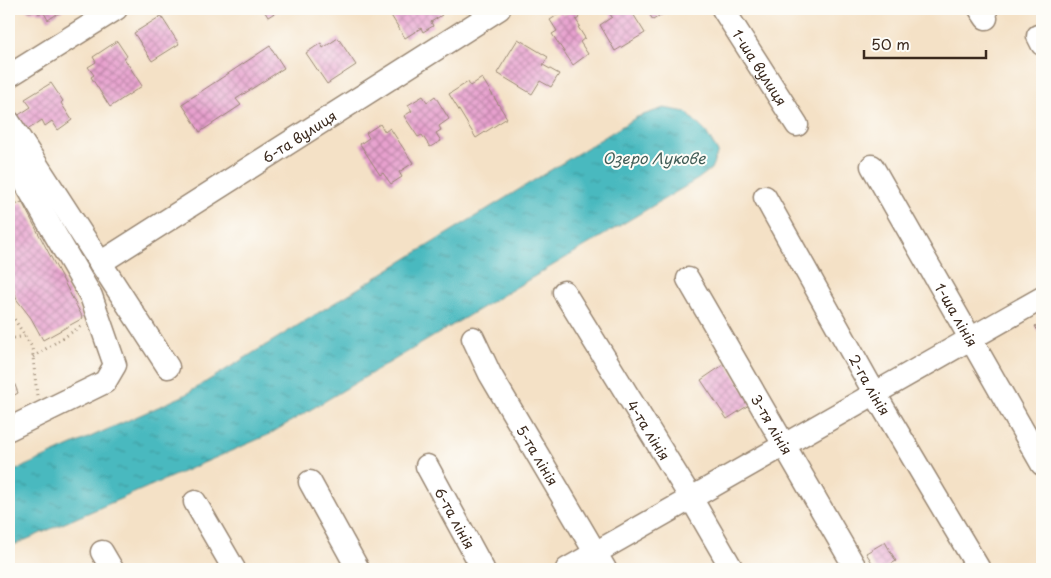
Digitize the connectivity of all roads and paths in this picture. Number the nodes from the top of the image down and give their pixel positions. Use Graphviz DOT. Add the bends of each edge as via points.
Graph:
graph roads {
  1 [pos="116,9"];
  2 [pos="499,9"];
  3 [pos="723,9"];
  4 [pos="474,15"];
  5 [pos="9,76"];
  6 [pos="9,122"];
  7 [pos="797,125"];
  8 [pos="9,155"];
  9 [pos="872,166"];
  10 [pos="765,197"];
  11 [pos="100,263"];
  12 [pos="688,279"];
  13 [pos="564,292"];
  14 [pos="1042,298"];
  15 [pos="9,311"];
  16 [pos="25,336"];
  17 [pos="473,338"];
  18 [pos="9,339"];
  19 [pos="972,339"];
  20 [pos="168,367"];
  21 [pos="875,394"];
  22 [pos="39,414"];
  23 [pos="9,429"];
  24 [pos="785,445"];
  25 [pos="1042,464"];
  26 [pos="427,466"];
  27 [pos="310,482"];
  28 [pos="691,498"];
  29 [pos="195,502"];
  30 [pos="601,561"];
  31 [pos="234,569"];
  32 [pos="358,569"];
  33 [pos="483,569"];
  34 [pos="567,569"];
  35 [pos="732,569"];
  36 [pos="856,569"];
  37 [pos="978,569"];
  1 -- 5 [label="street"];
  2 -- 4 [label="street, 6-та вулиця"];
  3 -- 7 [label="street, 1-ша вулиця"];
  4 -- 11 [label="street, 6-та вулиця"];
  6 -- 11 [label="street"];
  8 -- 22 [label="street" via="91,296 115,365 105,382"];
  9 -- 19 [label="street, 1-ша лінія"];
  10 -- 21 [label="street, 2-га лінія"];
  11 -- 20 [label="street"];
  12 -- 24 [label="street, 3-тя лінія"];
  13 -- 28 [label="street, 4-та лінія"];
  14 -- 19 [label="street"];
  15 -- 16 [label="path"];
  16 -- 18 [label="path"];
  16 -- 22 [label="path" via="32,347"];
  17 -- 30 [label="street, 5-та лінія" via="490,374"];
  19 -- 21 [label="street"];
  19 -- 25 [label="street, 1-ша лінія"];
  21 -- 24 [label="street"];
  21 -- 37 [label="street, 2-га лінія"];
  22 -- 23 [label="street"];
  24 -- 28 [label="street"];
  24 -- 36 [label="street, 3-тя лінія"];
  26 -- 33 [label="street, 6-та лінія"];
  27 -- 32 [label="street"];
  28 -- 30 [label="street"];
  28 -- 35 [label="street, 4-та лінія"];
  29 -- 31 [label="street"];
  30 -- 34 [label="street"];
}
